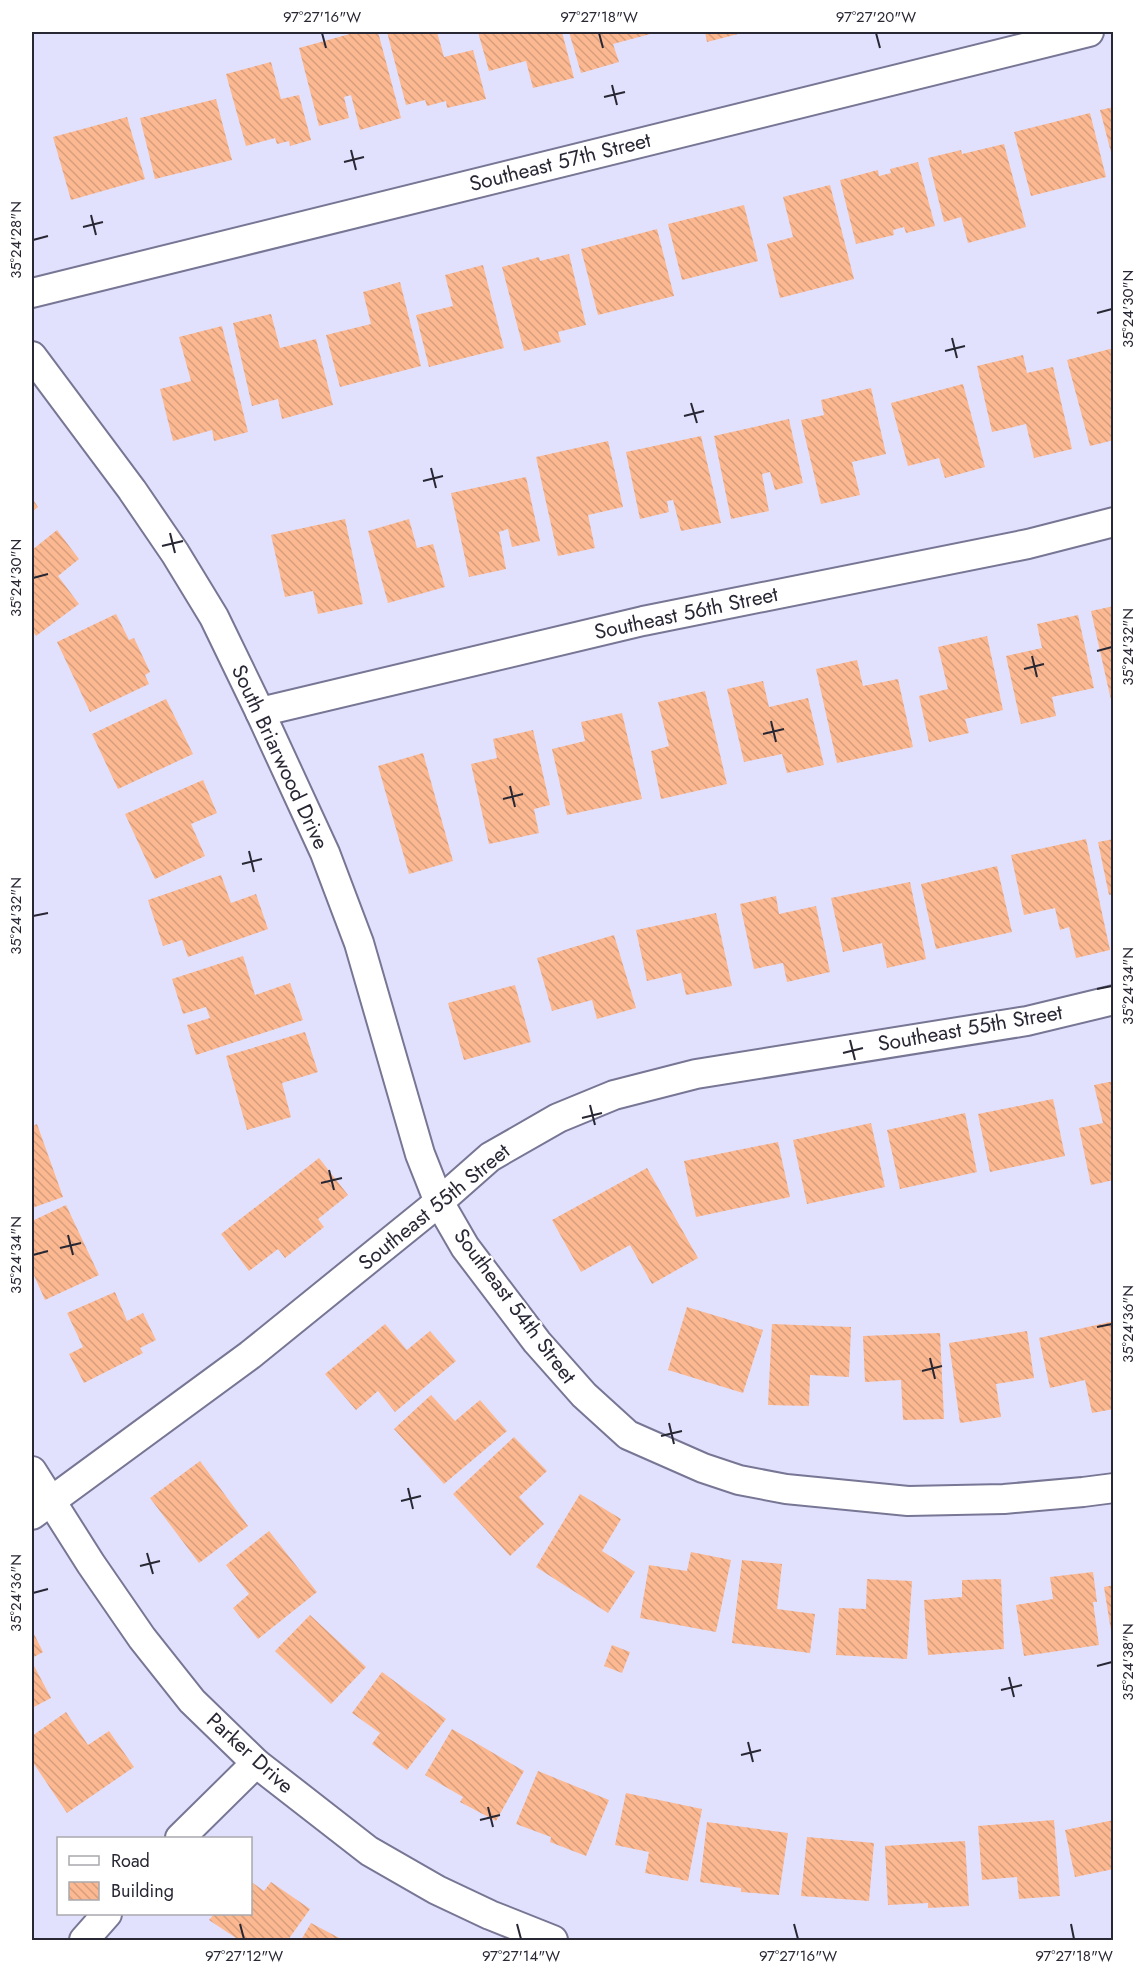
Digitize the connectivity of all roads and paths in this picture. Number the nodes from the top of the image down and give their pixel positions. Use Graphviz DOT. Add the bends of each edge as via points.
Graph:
graph roads {
  1 [pos="1089,32"];
  2 [pos="32,293"];
  3 [pos="32,356"];
  4 [pos="1113,522"];
  5 [pos="260,712"];
  6 [pos="1113,1000"];
  7 [pos="440,1202"];
  8 [pos="32,1471"];
  9 [pos="1113,1488"];
  10 [pos="41,1508"];
  11 [pos="256,1763"];
  12 [pos="182,1837"];
  13 [pos="106,1915"];
  14 [pos="551,1940"];
  15 [pos="84,1941"];
  1 -- 2 [label="street, Southeast 57th Street"];
  3 -- 5 [label="street, South Briarwood Drive" via="176,553 214,617"];
  4 -- 5 [label="street, Southeast 56th Street" via="1028,544 643,621"];
  5 -- 7 [label="street, South Briarwood Drive" via="325,853 359,943 420,1154"];
  6 -- 7 [label="street, Southeast 55th Street" via="1027,1021 696,1074 614,1095 558,1118 490,1157"];
  7 -- 9 [label="street, Southeast 54th Street" via="465,1246 537,1342 584,1395 628,1435 703,1468 786,1489 908,1501 1004,1499"];
  7 -- 10 [label="street, Southeast 55th Street" via="250,1355"];
  8 -- 10 [label="street, Parker Drive"];
  10 -- 11 [label="street, Parker Drive" via="91,1564 192,1701"];
  11 -- 12 [label="street"];
  11 -- 14 [label="street, Parker Drive" via="369,1851 436,1890"];
  13 -- 15 [label="street"];
}
